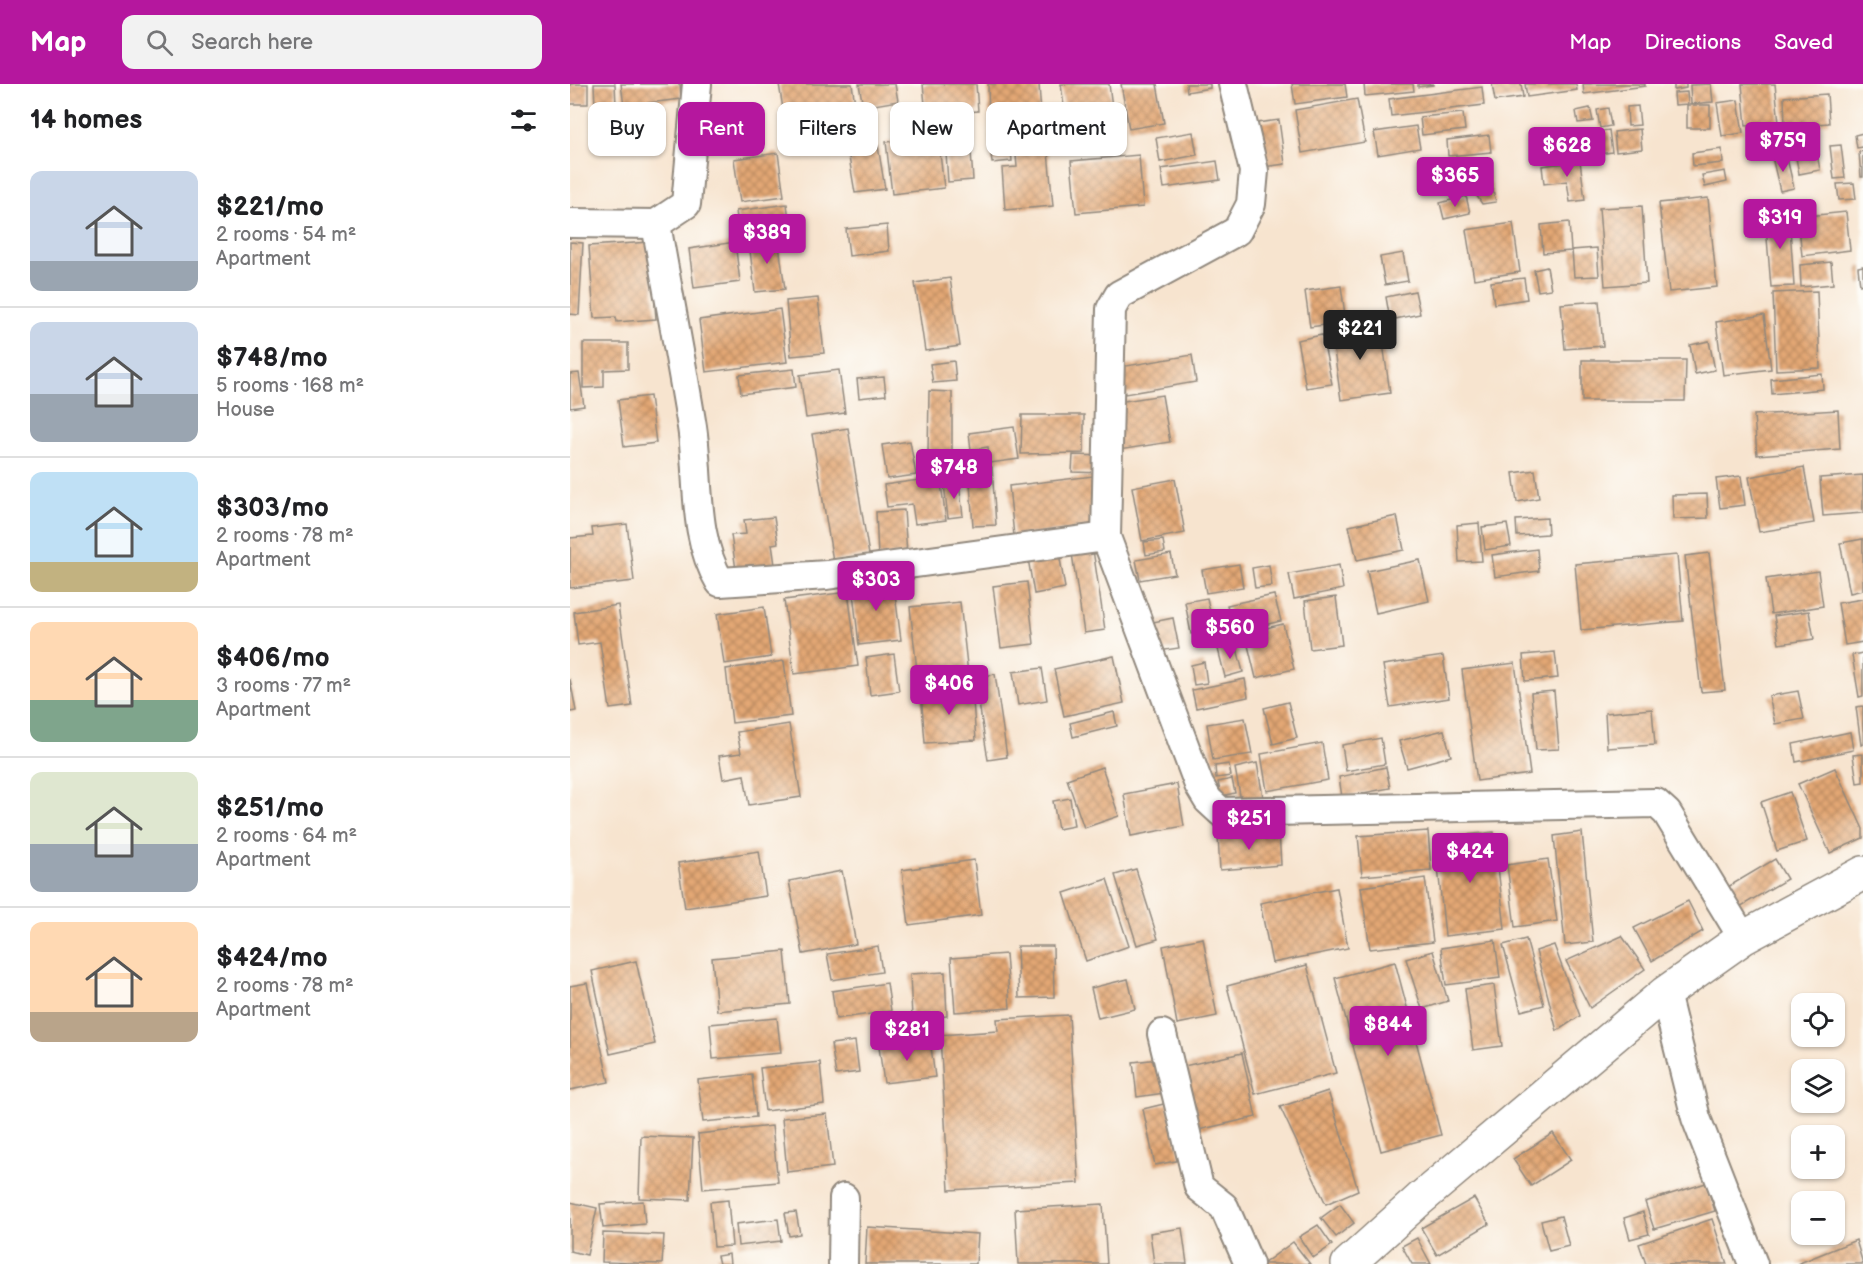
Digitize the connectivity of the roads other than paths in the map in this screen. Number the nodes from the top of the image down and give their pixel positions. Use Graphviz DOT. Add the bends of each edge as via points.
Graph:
graph roads {
  1 [pos="697,84"];
  2 [pos="1233,84"];
  3 [pos="570,223"];
  4 [pos="656,224"];
  5 [pos="1106,537"];
  6 [pos="1863,873"];
  7 [pos="1743,938"];
  8 [pos="1665,993"];
  9 [pos="1162,1034"];
  10 [pos="844,1197"];
  11 [pos="1353,1262"];
  12 [pos="843,1264"];
  13 [pos="1249,1264"];
  14 [pos="1754,1264"];
  1 -- 4 [label="street" via="686,204"];
  2 -- 5 [label="street" via="1254,171 1251,204 1238,231 1119,295 1111,309"];
  3 -- 4 [label="street"];
  4 -- 5 [label="street" via="692,426 699,522 709,564 720,582 827,575"];
  5 -- 7 [label="street" via="1199,785 1208,801 1221,812 1656,803 1667,813"];
  6 -- 7 [label="highway"];
  7 -- 8 [label="highway"];
  8 -- 11 [label="highway" via="1420,1199"];
  8 -- 14 [label="street" via="1696,1118"];
  9 -- 13 [label="street" via="1199,1187 1224,1207"];
  10 -- 12 [label="street"];
}
